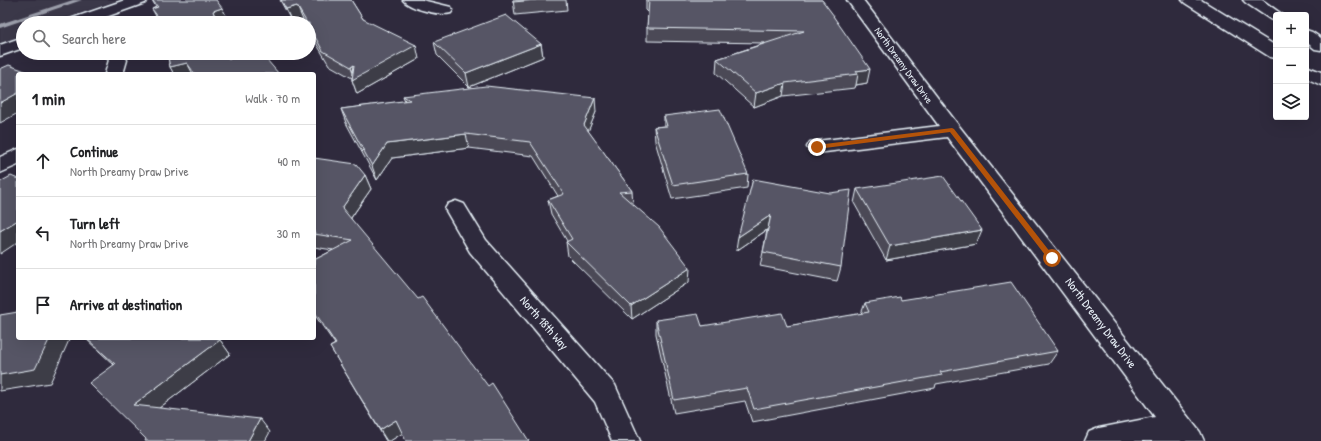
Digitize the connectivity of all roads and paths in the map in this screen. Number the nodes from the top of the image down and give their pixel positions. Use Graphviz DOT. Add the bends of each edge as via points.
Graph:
graph roads {
  1 [pos="140,0"];
  2 [pos="410,0"];
  3 [pos="855,0"];
  4 [pos="1190,0"];
  5 [pos="1252,0"];
  6 [pos="445,10"];
  7 [pos="1273,14"];
  8 [pos="95,16"];
  9 [pos="1309,37"];
  10 [pos="1321,44"];
  11 [pos="16,45"];
  12 [pos="1273,50"];
  13 [pos="0,51"];
  14 [pos="118,60"];
  15 [pos="115,72"];
  16 [pos="1309,73"];
  17 [pos="1321,80"];
  18 [pos="952,130"];
  19 [pos="817,147"];
  20 [pos="16,157"];
  21 [pos="0,166"];
  22 [pos="456,209"];
  23 [pos="1184,433"];
  24 [pos="626,441"];
  25 [pos="1099,441"];
  1 -- 8 [label="main road"];
  2 -- 6 [label="main road"];
  3 -- 18 [label="main road, North Dreamy Draw Drive"];
  4 -- 12 [label="main road"];
  5 -- 7 [label="main road"];
  9 -- 10 [label="main road"];
  11 -- 13 [label="main road"];
  14 -- 15 [label="main road"];
  16 -- 17 [label="main road"];
  18 -- 19 [label="main road"];
  18 -- 23 [label="main road, North Dreamy Draw Drive"];
  20 -- 21 [label="main road"];
  22 -- 24 [label="main road, North 18th Way" via="478,246 605,394"];
  23 -- 25 [label="main road"];
}
